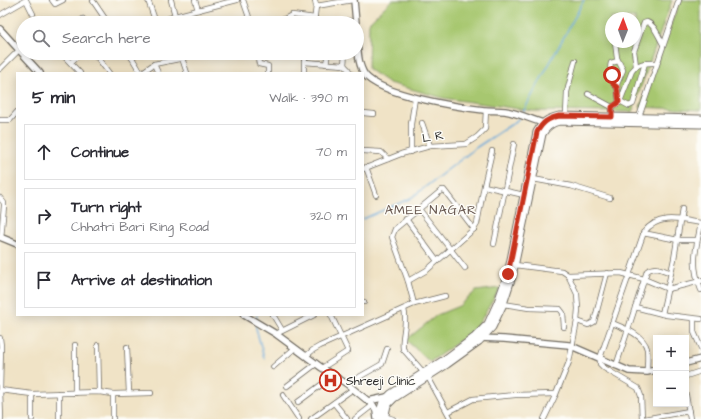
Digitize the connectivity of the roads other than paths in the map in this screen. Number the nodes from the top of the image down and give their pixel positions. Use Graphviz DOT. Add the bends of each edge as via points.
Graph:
graph roads {
  1 [pos="26,0"];
  2 [pos="52,0"];
  3 [pos="63,0"];
  4 [pos="148,0"];
  5 [pos="171,0"];
  6 [pos="195,0"];
  7 [pos="237,0"];
  8 [pos="243,0"];
  9 [pos="315,0"];
  10 [pos="353,0"];
  11 [pos="679,0"];
  12 [pos="93,1"];
  13 [pos="218,2"];
  14 [pos="316,6"];
  15 [pos="198,10"];
  16 [pos="32,14"];
  17 [pos="0,15"];
  18 [pos="103,16"];
  19 [pos="154,16"];
  20 [pos="175,16"];
  21 [pos="249,16"];
  22 [pos="315,16"];
  23 [pos="355,16"];
  24 [pos="0,29"];
  25 [pos="0,32"];
  26 [pos="663,44"];
  27 [pos="16,45"];
  28 [pos="16,45"];
  29 [pos="616,48"];
  30 [pos="16,51"];
  31 [pos="29,60"];
  32 [pos="73,60"];
  33 [pos="99,60"];
  34 [pos="133,60"];
  35 [pos="176,60"];
  36 [pos="181,60"];
  37 [pos="258,60"];
  38 [pos="327,60"];
  39 [pos="344,60"];
  40 [pos="358,60"];
  41 [pos="618,61"];
  42 [pos="71,62"];
  43 [pos="304,62"];
  44 [pos="576,62"];
  45 [pos="645,63"];
  46 [pos="656,63"];
  47 [pos="154,64"];
  48 [pos="326,64"];
  49 [pos="344,65"];
  50 [pos="636,66"];
  51 [pos="0,69"];
  52 [pos="39,72"];
  53 [pos="79,72"];
  54 [pos="108,72"];
  55 [pos="140,72"];
  56 [pos="142,72"];
  57 [pos="158,72"];
  58 [pos="187,72"];
  59 [pos="268,72"];
  60 [pos="304,72"];
  61 [pos="350,72"];
  62 [pos="363,72"];
  63 [pos="364,75"];
  64 [pos="617,87"];
  65 [pos="637,88"];
  66 [pos="648,90"];
  67 [pos="588,94"];
  68 [pos="415,98"];
  69 [pos="619,102"];
  70 [pos="612,107"];
  71 [pos="486,110"];
  72 [pos="16,113"];
  73 [pos="364,113"];
  74 [pos="374,114"];
  75 [pos="566,116"];
  76 [pos="612,117"];
  77 [pos="639,118"];
  78 [pos="701,119"];
  79 [pos="0,120"];
  80 [pos="422,123"];
  81 [pos="542,123"];
  82 [pos="701,124"];
  83 [pos="514,144"];
  84 [pos="430,146"];
  85 [pos="364,151"];
  86 [pos="492,151"];
  87 [pos="411,152"];
  88 [pos="388,159"];
  89 [pos="365,168"];
  90 [pos="533,179"];
  91 [pos="484,186"];
  92 [pos="505,191"];
  93 [pos="376,195"];
  94 [pos="524,195"];
  95 [pos="0,198"];
  96 [pos="610,198"];
  97 [pos="419,209"];
  98 [pos="682,209"];
  99 [pos="406,219"];
  100 [pos="680,219"];
  101 [pos="701,223"];
  102 [pos="474,229"];
  103 [pos="643,233"];
  104 [pos="1,238"];
  105 [pos="699,238"];
  106 [pos="678,240"];
  107 [pos="16,244"];
  108 [pos="494,244"];
  109 [pos="452,250"];
  110 [pos="438,261"];
  111 [pos="515,265"];
  112 [pos="465,268"];
  113 [pos="607,273"];
  114 [pos="670,273"];
  115 [pos="568,275"];
  116 [pos="628,275"];
  117 [pos="644,279"];
  118 [pos="408,281"];
  119 [pos="699,281"];
  120 [pos="668,289"];
  121 [pos="701,290"];
  122 [pos="445,296"];
  123 [pos="414,304"];
  124 [pos="503,304"];
  125 [pos="635,307"];
  126 [pos="404,309"];
  127 [pos="662,314"];
  128 [pos="246,316"];
  129 [pos="274,316"];
  130 [pos="310,316"];
  131 [pos="332,316"];
  132 [pos="694,319"];
  133 [pos="701,319"];
  134 [pos="577,321"];
  135 [pos="612,323"];
  136 [pos="564,327"];
  137 [pos="282,330"];
  138 [pos="628,330"];
  139 [pos="276,334"];
  140 [pos="343,337"];
  141 [pos="0,338"];
  142 [pos="479,338"];
  143 [pos="75,345"];
  144 [pos="98,345"];
  145 [pos="572,346"];
  146 [pos="127,347"];
  147 [pos="295,348"];
  148 [pos="701,348"];
  149 [pos="387,349"];
  150 [pos="306,356"];
  151 [pos="600,358"];
  152 [pos="701,358"];
  153 [pos="689,362"];
  154 [pos="316,364"];
  155 [pos="616,366"];
  156 [pos="273,367"];
  157 [pos="322,368"];
  158 [pos="653,371"];
  159 [pos="647,372"];
  160 [pos="701,372"];
  161 [pos="426,375"];
  162 [pos="689,375"];
  163 [pos="333,376"];
  164 [pos="347,384"];
  165 [pos="287,386"];
  166 [pos="353,389"];
  167 [pos="0,390"];
  168 [pos="99,392"];
  169 [pos="59,393"];
  170 [pos="75,393"];
  171 [pos="129,393"];
  172 [pos="151,393"];
  173 [pos="32,394"];
  174 [pos="113,394"];
  175 [pos="556,394"];
  176 [pos="282,395"];
  177 [pos="388,397"];
  178 [pos="298,402"];
  179 [pos="334,403"];
  180 [pos="370,403"];
  181 [pos="688,407"];
  182 [pos="689,411"];
  183 [pos="448,412"];
  184 [pos="668,417"];
  185 [pos="381,418"];
  186 [pos="1,419"];
  187 [pos="32,419"];
  188 [pos="59,419"];
  189 [pos="113,419"];
  190 [pos="298,419"];
  191 [pos="311,419"];
  192 [pos="348,419"];
  193 [pos="355,419"];
  194 [pos="394,419"];
  195 [pos="451,419"];
  196 [pos="544,419"];
  197 [pos="643,419"];
  198 [pos="690,419"];
  1 -- 16 [label="street"];
  1 -- 17 [label="street"];
  2 -- 3 [label="street" via="55,4"];
  4 -- 19 [label="street"];
  5 -- 20 [label="street"];
  6 -- 15 [label="street"];
  7 -- 13 [label="street"];
  8 -- 21 [label="street"];
  9 -- 14 [label="street"];
  10 -- 14 [label="street"];
  10 -- 23 [label="street"];
  11 -- 26 [label="street"];
  12 -- 18 [label="street"];
  13 -- 15 [label="street"];
  14 -- 22 [label="street"];
  15 -- 20 [label="street"];
  24 -- 27 [label="street"];
  25 -- 28 [label="street"];
  26 -- 46 [label="street"];
  26 -- 50 [label="street" via="652,24 645,22 634,50"];
  29 -- 41 [label="street"];
  30 -- 51 [label="street"];
  31 -- 52 [label="street"];
  32 -- 42 [label="street"];
  33 -- 54 [label="street"];
  34 -- 55 [label="street"];
  35 -- 47 [label="street"];
  36 -- 58 [label="street"];
  37 -- 59 [label="street" via="259,64 268,66"];
  38 -- 48 [label="street"];
  39 -- 49 [label="street"];
  40 -- 62 [label="street"];
  41 -- 64 [label="street" via="623,72"];
  41 -- 64 [label="street" via="610,67 612,82"];
  42 -- 53 [label="street"];
  43 -- 48 [label="street"];
  43 -- 60 [label="street"];
  44 -- 75 [label="street" via="567,92"];
  45 -- 46 [label="street"];
  45 -- 50 [label="street"];
  45 -- 65 [label="street"];
  46 -- 66 [label="street"];
  47 -- 56 [label="street"];
  47 -- 57 [label="street"];
  48 -- 49 [label="street"];
  49 -- 61 [label="street"];
  50 -- 69 [label="street"];
  63 -- 68 [label="street" via="377,85"];
  64 -- 69 [label="street"];
  65 -- 66 [label="street"];
  65 -- 69 [label="street" via="632,105"];
  66 -- 77 [label="street"];
  67 -- 70 [label="street"];
  68 -- 71 [label="street"];
  68 -- 87 [label="street" via="411,124"];
  69 -- 70 [label="street"];
  70 -- 76 [label="street"];
  71 -- 81 [label="street" via="504,110"];
  71 -- 84 [label="street, L R" via="485,129 477,137 466,144"];
  72 -- 79 [label="street" via="10,120"];
  73 -- 74 [label="street"];
  75 -- 76 [label="main road"];
  75 -- 81 [label="main road" via="551,118"];
  76 -- 77 [label="main road"];
  77 -- 78 [label="main road"];
  80 -- 84 [label="street"];
  81 -- 94 [label="main road" via="537,132"];
  82 -- 90 [label="main road" via="553,122 542,134"];
  83 -- 92 [label="street"];
  84 -- 87 [label="street, L R"];
  85 -- 88 [label="street" via="381,152"];
  86 -- 91 [label="street"];
  87 -- 88 [label="street, L R"];
  88 -- 89 [label="street, L R"];
  89 -- 93 [label="street"];
  90 -- 96 [label="street" via="571,186"];
  90 -- 111 [label="main road"];
  91 -- 92 [label="street"];
  91 -- 102 [label="street"];
  92 -- 94 [label="street"];
  92 -- 108 [label="street"];
  94 -- 142 [label="main road" via="508,274 498,302"];
  95 -- 104 [label="street" via="4,202"];
  97 -- 99 [label="street"];
  97 -- 102 [label="street" via="444,190"];
  97 -- 109 [label="street"];
  98 -- 100 [label="street"];
  99 -- 110 [label="street"];
  99 -- 118 [label="street" via="395,229 392,237"];
  100 -- 101 [label="street"];
  100 -- 103 [label="street" via="660,220"];
  100 -- 106 [label="street"];
  101 -- 105 [label="street"];
  102 -- 109 [label="street"];
  103 -- 106 [label="street"];
  103 -- 116 [label="street"];
  104 -- 107 [label="street"];
  105 -- 106 [label="street"];
  105 -- 119 [label="street" via="694,264"];
  106 -- 114 [label="street"];
  109 -- 110 [label="street"];
  109 -- 112 [label="street"];
  110 -- 118 [label="street"];
  111 -- 115 [label="street" via="556,269"];
  111 -- 124 [label="main road"];
  113 -- 115 [label="street"];
  113 -- 116 [label="street"];
  113 -- 134 [label="street" via="594,322 588,325"];
  114 -- 117 [label="street" via="652,268 647,271"];
  114 -- 120 [label="street"];
  115 -- 134 [label="street" via="576,294"];
  116 -- 117 [label="street"];
  116 -- 135 [label="street"];
  117 -- 120 [label="street"];
  117 -- 125 [label="street"];
  118 -- 123 [label="street"];
  119 -- 120 [label="street"];
  119 -- 121 [label="street"];
  120 -- 127 [label="street"];
  122 -- 123 [label="street"];
  123 -- 126 [label="street"];
  124 -- 136 [label="street" via="560,309 563,313"];
  124 -- 142 [label="main road" via="492,327"];
  125 -- 127 [label="street"];
  125 -- 138 [label="street"];
  126 -- 140 [label="street"];
  126 -- 161 [label="street" via="406,318 403,349"];
  127 -- 132 [label="street"];
  128 -- 139 [label="street"];
  129 -- 137 [label="street"];
  130 -- 137 [label="street"];
  131 -- 140 [label="street"];
  132 -- 133 [label="street"];
  132 -- 148 [label="street" via="694,332"];
  134 -- 145 [label="street"];
  135 -- 138 [label="street"];
  135 -- 151 [label="street"];
  137 -- 139 [label="street"];
  138 -- 155 [label="street"];
  138 -- 159 [label="street" via="645,345"];
  139 -- 147 [label="street"];
  140 -- 150 [label="street" via="317,348"];
  140 -- 157 [label="street" via="348,351"];
  141 -- 167 [label="street"];
  142 -- 145 [label="street"];
  142 -- 161 [label="main road"];
  143 -- 170 [label="street"];
  144 -- 168 [label="street"];
  145 -- 151 [label="street"];
  145 -- 175 [label="street" via="570,362"];
  146 -- 171 [label="street"];
  147 -- 150 [label="street"];
  147 -- 156 [label="street"];
  149 -- 164 [label="street" via="382,364"];
  150 -- 154 [label="street"];
  151 -- 155 [label="street"];
  151 -- 197 [label="street" via="600,364 604,368 638,388"];
  152 -- 153 [label="street"];
  154 -- 157 [label="street"];
  154 -- 165 [label="street"];
  155 -- 159 [label="street" via="629,371"];
  157 -- 163 [label="street"];
  158 -- 159 [label="street"];
  160 -- 162 [label="street"];
  161 -- 177 [label="main road"];
  161 -- 183 [label="street"];
  161 -- 185 [label="main road" via="394,398 387,405"];
  163 -- 164 [label="street"];
  163 -- 178 [label="street"];
  164 -- 166 [label="street"];
  166 -- 179 [label="street"];
  166 -- 180 [label="street"];
  167 -- 173 [label="street"];
  167 -- 186 [label="street"];
  168 -- 170 [label="street"];
  168 -- 174 [label="street"];
  169 -- 170 [label="street"];
  169 -- 173 [label="street"];
  169 -- 188 [label="street"];
  171 -- 172 [label="street"];
  171 -- 174 [label="street"];
  173 -- 187 [label="street"];
  174 -- 189 [label="street"];
  175 -- 183 [label="street" via="473,399"];
  175 -- 196 [label="street"];
  176 -- 190 [label="street"];
  177 -- 180 [label="street"];
  177 -- 185 [label="main road" via="383,402 379,415"];
  179 -- 191 [label="street"];
  179 -- 192 [label="street"];
  180 -- 185 [label="street"];
  180 -- 193 [label="street"];
  181 -- 182 [label="street"];
  182 -- 184 [label="street"];
  182 -- 198 [label="street"];
  183 -- 195 [label="street"];
  184 -- 197 [label="street"];
  185 -- 194 [label="street"];
}
